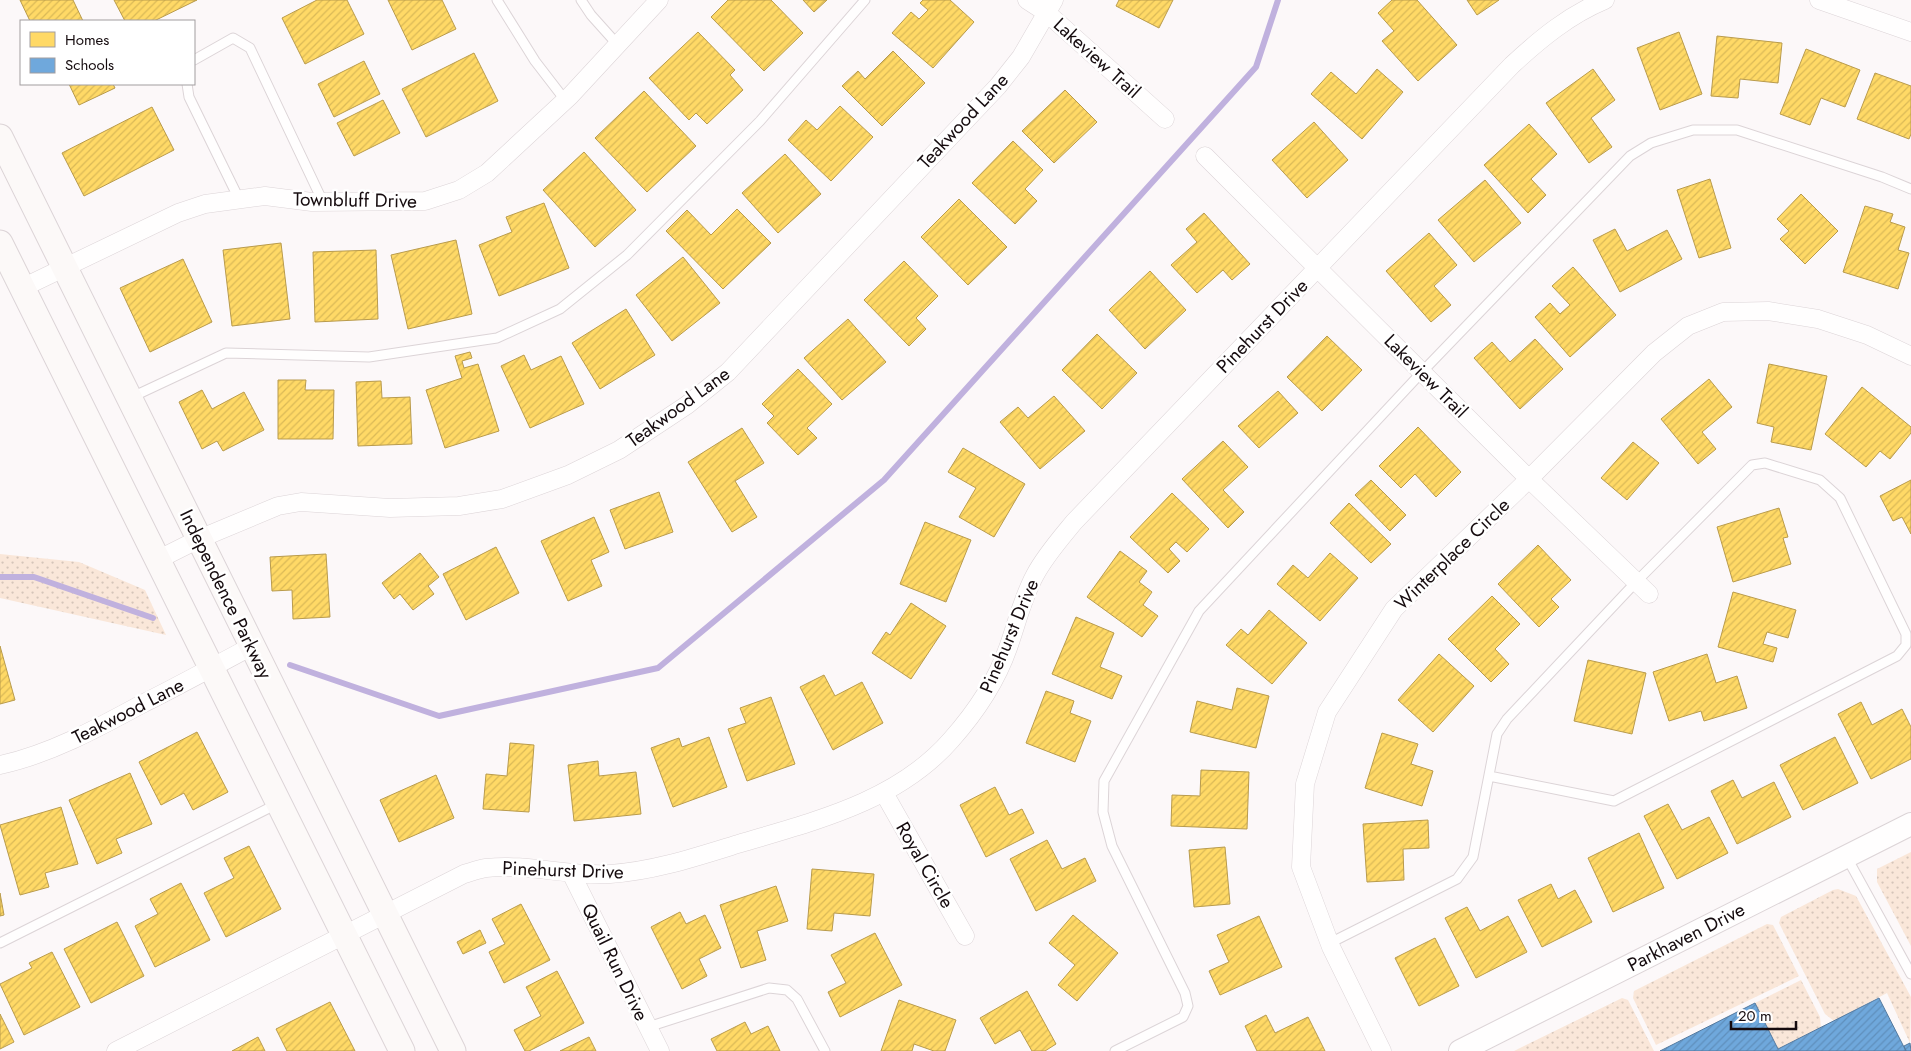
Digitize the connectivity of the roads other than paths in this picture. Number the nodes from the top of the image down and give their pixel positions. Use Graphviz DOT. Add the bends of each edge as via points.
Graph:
graph roads {
  1 [pos="497,0"];
  2 [pos="581,0"];
  3 [pos="659,0"];
  4 [pos="865,0"];
  5 [pos="1027,0"];
  6 [pos="1605,0"];
  7 [pos="1819,0"];
  8 [pos="1051,6"];
  9 [pos="1911,32"];
  10 [pos="617,44"];
  11 [pos="195,59"];
  12 [pos="186,85"];
  13 [pos="565,100"];
  14 [pos="1165,119"];
  15 [pos="0,137"];
  16 [pos="1205,156"];
  17 [pos="1911,189"];
  18 [pos="239,198"];
  19 [pos="323,202"];
  20 [pos="0,243"];
  21 [pos="1318,267"];
  22 [pos="65,268"];
  23 [pos="22,288"];
  24 [pos="1911,356"];
  25 [pos="1422,372"];
  26 [pos="129,398"];
  27 [pos="1529,479"];
  28 [pos="199,539"];
  29 [pos="157,560"];
  30 [pos="1636,582"];
  31 [pos="1649,594"];
  32 [pos="252,646"];
  33 [pos="211,668"];
  34 [pos="0,766"];
  35 [pos="1489,776"];
  36 [pos="884,793"];
  37 [pos="278,804"];
  38 [pos="1911,824"];
  39 [pos="1846,856"];
  40 [pos="571,872"];
  41 [pos="385,914"];
  42 [pos="344,936"];
  43 [pos="966,936"];
  44 [pos="0,943"];
  45 [pos="1330,943"];
  46 [pos="1911,974"];
  47 [pos="648,1026"];
  48 [pos="116,1051"];
  49 [pos="402,1051"];
  50 [pos="452,1051"];
  51 [pos="660,1051"];
  52 [pos="825,1051"];
  53 [pos="1115,1051"];
  54 [pos="1382,1051"];
  55 [pos="1460,1051"];
  1 -- 13 [label="lane" via="535,61"];
  2 -- 10 [label="lane" via="590,16"];
  3 -- 10 [label="street, Townbluff Drive"];
  4 -- 26 [label="lane" via="746,135 627,255 560,310 497,338 369,357 226,353"];
  5 -- 8 [label="street, Lakeview Trail"];
  6 -- 21 [label="street, Pinehurst Drive" via="1544,36 1512,65"];
  7 -- 9 [label="street"];
  8 -- 14 [label="street, Lakeview Trail"];
  8 -- 28 [label="street, Teakwood Lane" via="998,86 728,372 687,405 619,450 568,475 502,499 460,506 390,508 301,502 278,506"];
  10 -- 13 [label="street, Townbluff Drive"];
  11 -- 19 [label="lane" via="233,38 250,48"];
  12 -- 18 [label="lane" via="189,97"];
  13 -- 19 [label="street, Townbluff Drive" via="487,173 459,190 426,202"];
  15 -- 22 [label="main road, Independence Parkway"];
  16 -- 21 [label="street, Lakeview Trail"];
  17 -- 25 [label="lane" via="1737,130 1693,130 1651,143 1630,156"];
  18 -- 19 [label="street, Townbluff Drive" via="265,196"];
  18 -- 22 [label="street, Townbluff Drive" via="178,213"];
  20 -- 23 [label="main road"];
  21 -- 25 [label="street, Lakeview Trail"];
  21 -- 36 [label="street, Pinehurst Drive" via="1052,548 1025,594 1008,648 994,680 974,712 950,742 915,773"];
  22 -- 23 [label="street, Townbluff Drive"];
  22 -- 26 [label="main road, Independence Parkway"];
  23 -- 29 [label="main road"];
  24 -- 27 [label="street, Winterplace Circle" via="1818,319 1768,311 1723,312 1688,326 1654,353"];
  25 -- 27 [label="street, Lakeview Trail"];
  25 -- 53 [label="lane" via="1198,611 1104,782 1103,812 1112,846 1188,1006 1183,1017"];
  26 -- 28 [label="main road, Independence Parkway"];
  27 -- 30 [label="street, Lakeview Trail"];
  27 -- 45 [label="street, Winterplace Circle" via="1394,609 1327,712 1305,784 1301,867"];
  28 -- 29 [label="street, Teakwood Lane"];
  28 -- 32 [label="main road, Independence Parkway"];
  29 -- 33 [label="main road"];
  30 -- 31 [label="street, Lakeview Trail"];
  30 -- 35 [label="lane" via="1507,719 1497,734"];
  30 -- 35 [label="lane" via="1752,465 1779,466 1820,480 1840,498 1906,634 1906,645 1897,656 1883,664 1614,801"];
  32 -- 33 [label="street, Teakwood Lane"];
  32 -- 41 [label="main road, Independence Parkway"];
  33 -- 34 [label="street, Teakwood Lane" via="98,728"];
  33 -- 37 [label="main road"];
  35 -- 45 [label="lane" via="1473,857 1457,879"];
  36 -- 40 [label="street, Pinehurst Drive" via="819,820 677,863 608,874"];
  36 -- 43 [label="street, Royal Circle"];
  37 -- 42 [label="main road"];
  37 -- 44 [label="lane"];
  38 -- 39 [label="street, Parkhaven Drive"];
  39 -- 46 [label="lane"];
  39 -- 55 [label="street, Parkhaven Drive"];
  40 -- 41 [label="street, Pinehurst Drive" via="484,868 464,874"];
  40 -- 47 [label="street, Quail Run Drive"];
  41 -- 42 [label="street, Pinehurst Drive"];
  41 -- 50 [label="main road, Independence Parkway"];
  42 -- 48 [label="street, Pinehurst Drive"];
  42 -- 49 [label="main road"];
  45 -- 54 [label="street, Winterplace Circle"];
  47 -- 51 [label="street, Quail Run Drive"];
  47 -- 52 [label="lane" via="769,988 787,990 797,999"];
}
